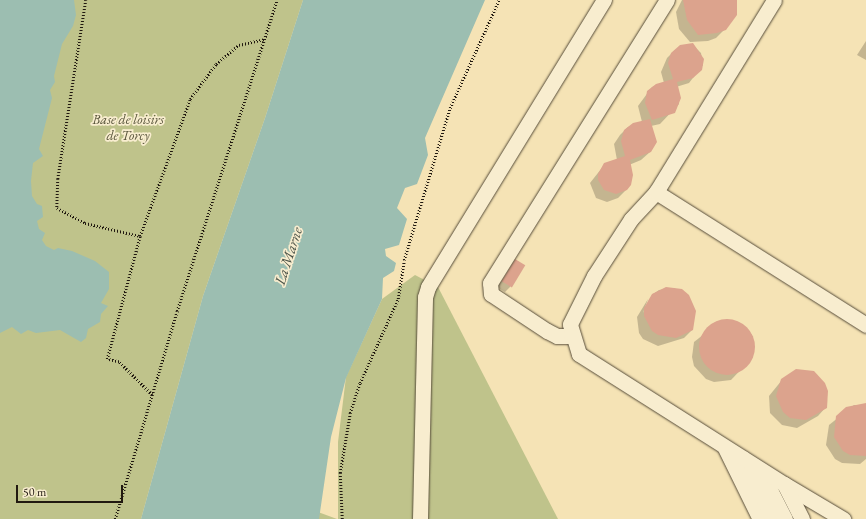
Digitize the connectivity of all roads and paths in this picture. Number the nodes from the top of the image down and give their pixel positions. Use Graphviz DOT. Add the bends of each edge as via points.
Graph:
graph roads {
  1 [pos="86,0"];
  2 [pos="277,0"];
  3 [pos="499,0"];
  4 [pos="604,0"];
  5 [pos="667,0"];
  6 [pos="774,0"];
  7 [pos="264,39"];
  8 [pos="656,192"];
  9 [pos="140,236"];
  10 [pos="865,323"];
  11 [pos="572,336"];
  12 [pos="152,395"];
  13 [pos="724,447"];
  14 [pos="743,458"];
  15 [pos="759,468"];
  16 [pos="784,484"];
  17 [pos="115,519"];
  18 [pos="342,519"];
  19 [pos="420,519"];
  20 [pos="763,519"];
  21 [pos="773,519"];
  22 [pos="785,519"];
  23 [pos="802,519"];
  24 [pos="843,519"];
  1 -- 9 [label="path" via="58,179 57,208 85,223"];
  2 -- 7 [label="path"];
  3 -- 18 [label="path" via="450,108 404,260 398,299 360,382 350,413 340,472"];
  4 -- 19 [label="lane" via="428,287 425,297"];
  5 -- 11 [label="lane" via="490,283 490,294 547,331 558,336"];
  6 -- 8 [label="lane"];
  7 -- 9 [label="path" via="239,45 216,64 190,99"];
  7 -- 12 [label="path"];
  8 -- 10 [label="lane"];
  8 -- 11 [label="lane" via="631,218 594,276 570,324"];
  9 -- 12 [label="path" via="107,359 119,362"];
  11 -- 13 [label="lane" via="579,354"];
  12 -- 17 [label="path"];
  13 -- 14 [label="lane"];
  13 -- 20 [label="lane" via="759,517"];
  14 -- 15 [label="lane"];
  14 -- 21 [label="lane"];
  15 -- 16 [label="lane"];
  15 -- 22 [label="lane"];
  16 -- 23 [label="lane"];
  16 -- 24 [label="lane"];
}
